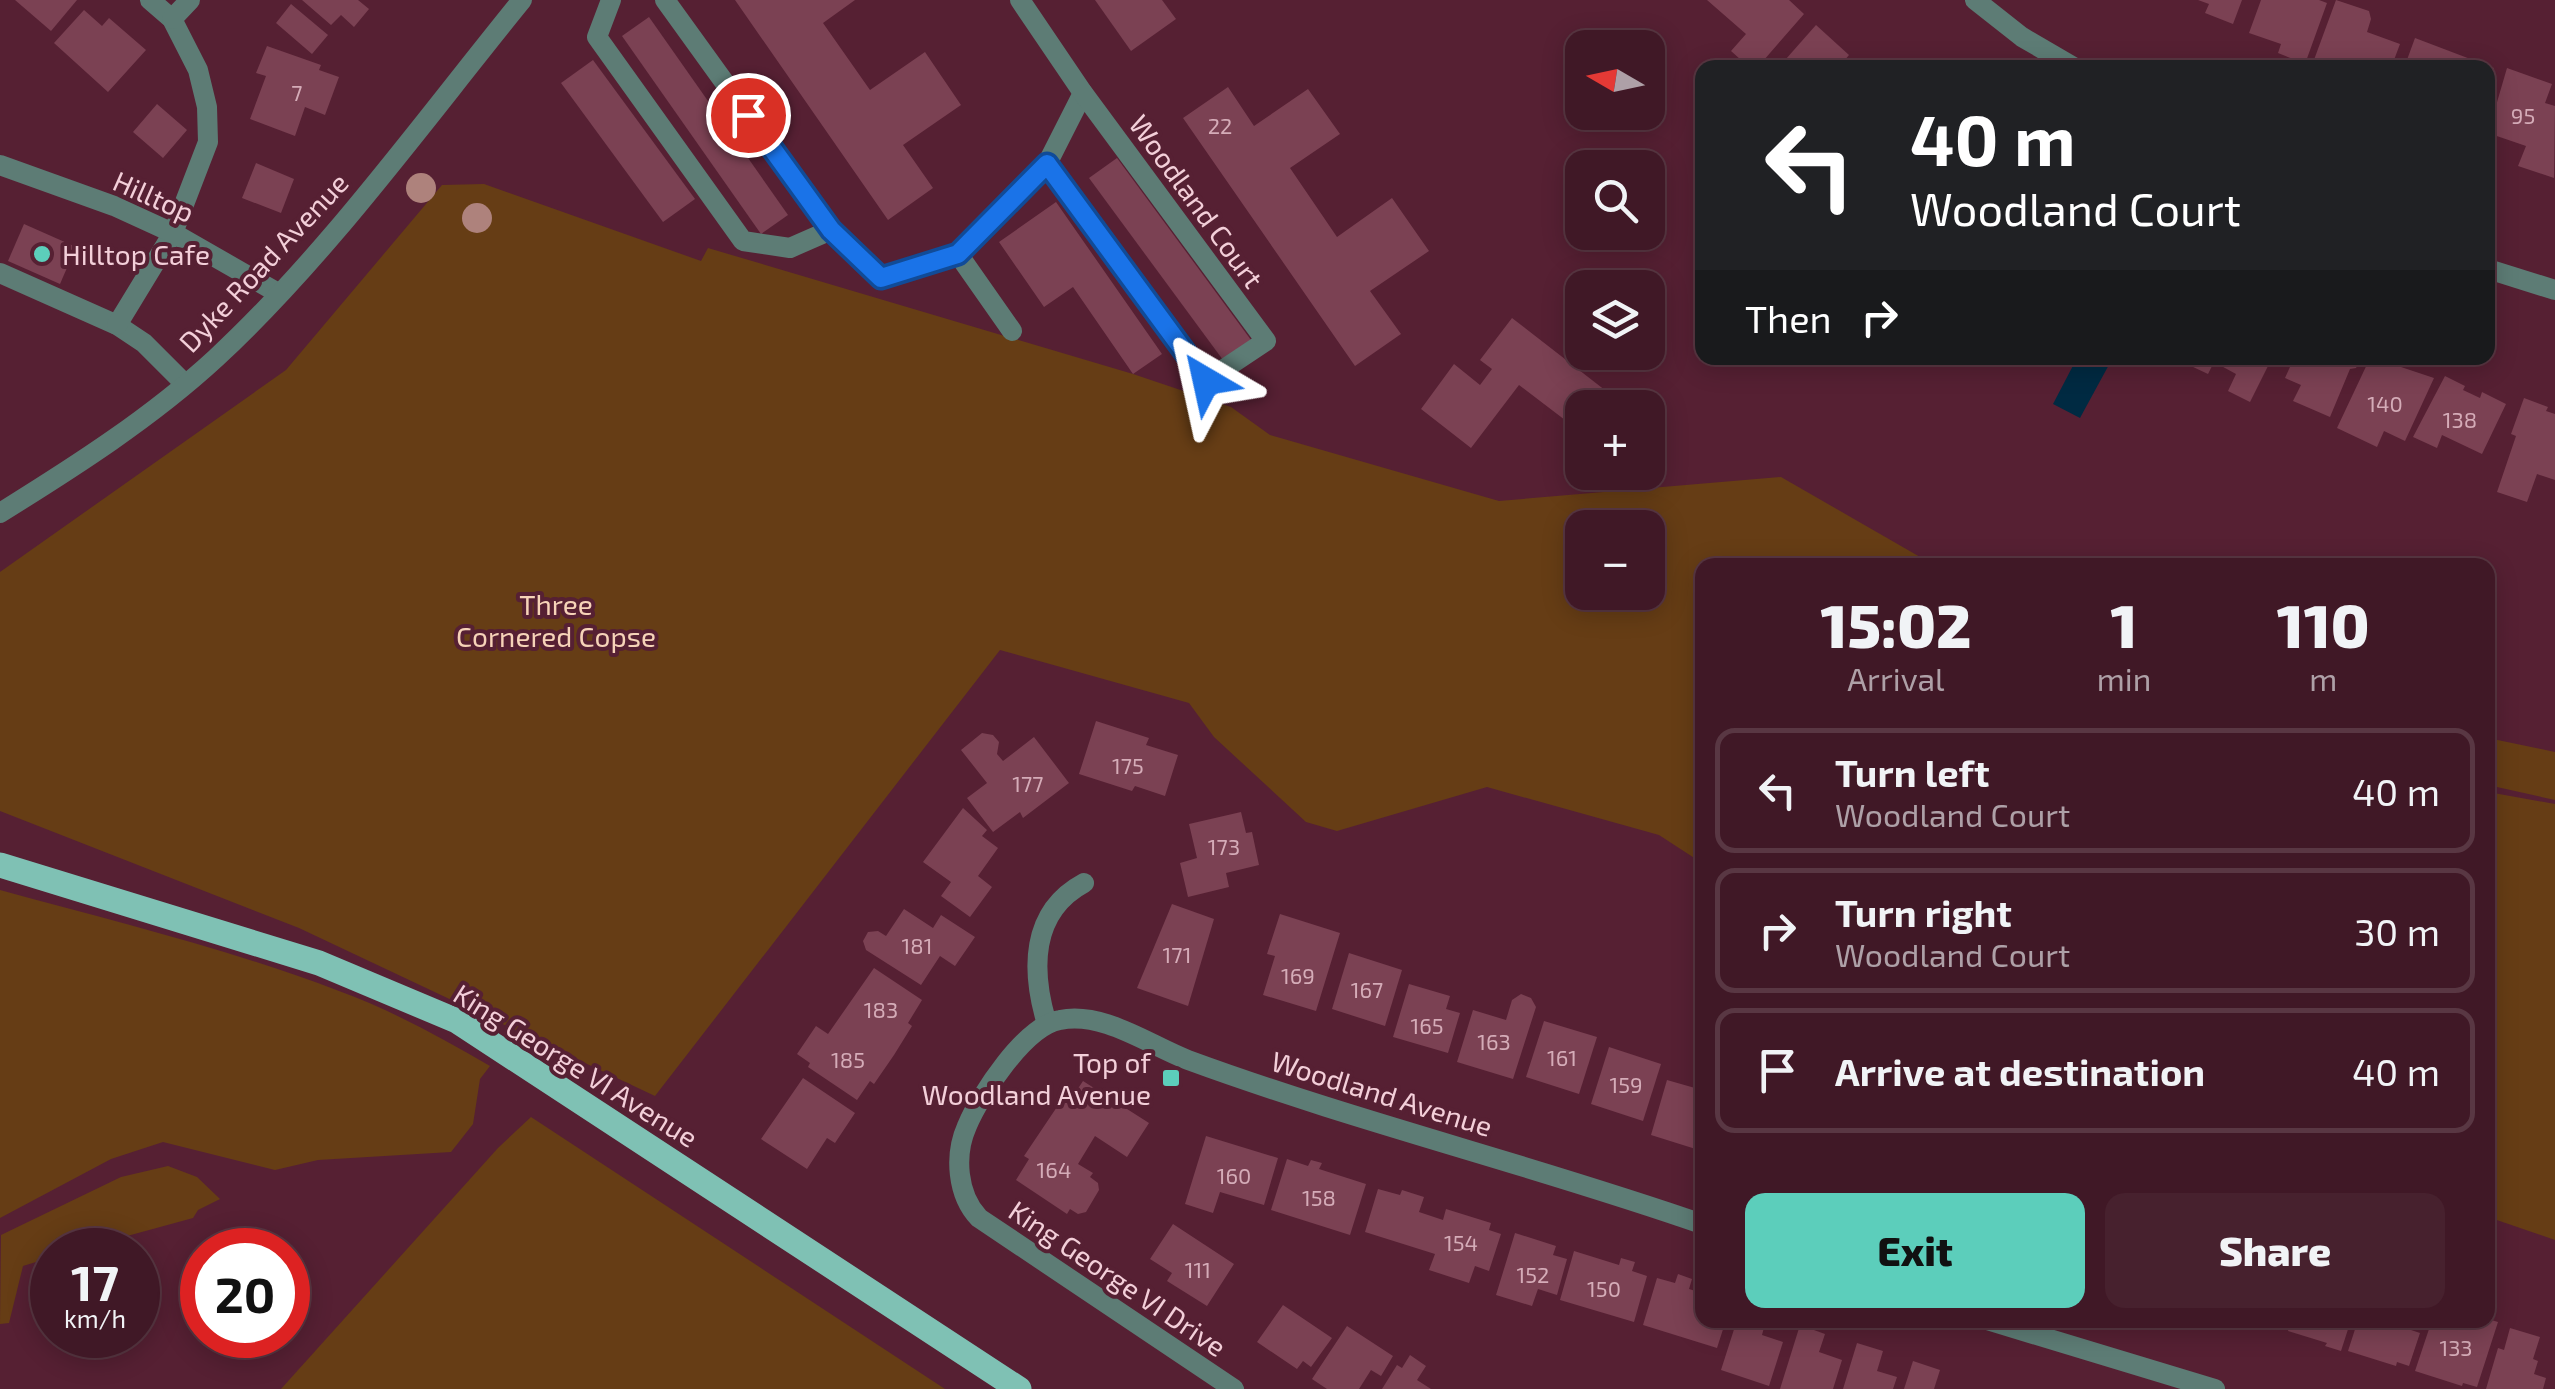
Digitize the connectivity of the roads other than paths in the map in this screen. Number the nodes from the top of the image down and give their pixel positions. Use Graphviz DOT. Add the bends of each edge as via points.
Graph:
graph roads {
  1 [pos="150,0"];
  2 [pos="190,0"];
  3 [pos="522,0"];
  4 [pos="611,0"];
  5 [pos="665,0"];
  6 [pos="1020,0"];
  7 [pos="1975,0"];
  8 [pos="172,19"];
  9 [pos="2062,60"];
  10 [pos="1083,94"];
  11 [pos="1047,164"];
  12 [pos="0,165"];
  13 [pos="831,230"];
  14 [pos="173,232"];
  15 [pos="958,254"];
  16 [pos="2495,271"];
  17 [pos="0,274"];
  18 [pos="2555,290"];
  19 [pos="278,293"];
  20 [pos="117,324"];
  21 [pos="1012,330"];
  22 [pos="185,384"];
  23 [pos="0,513"];
  24 [pos="0,865"];
  25 [pos="1084,883"];
  26 [pos="1046,1024"];
  27 [pos="1695,1222"];
  28 [pos="2013,1328"];
  29 [pos="1019,1389"];
  30 [pos="1234,1389"];
  31 [pos="2215,1389"];
  1 -- 8 [label="street"];
  2 -- 8 [label="street"];
  3 -- 19 [label="street, Dyke Road Avenue"];
  4 -- 13 [label="street" via="597,37 744,241 790,248"];
  5 -- 13 [label="street"];
  6 -- 10 [label="street, Woodland Court"];
  7 -- 9 [label="street"];
  8 -- 14 [label="street" via="198,70 208,142"];
  10 -- 11 [label="street"];
  10 -- 11 [label="street, Woodland Court" via="1266,341 1206,381"];
  11 -- 15 [label="street"];
  12 -- 14 [label="street, Hilltop"];
  13 -- 15 [label="street" via="881,278"];
  14 -- 19 [label="street, Hilltop"];
  14 -- 20 [label="street"];
  15 -- 21 [label="street"];
  16 -- 18 [label="street"];
  17 -- 20 [label="street"];
  19 -- 22 [label="street, Dyke Road Avenue"];
  20 -- 22 [label="street"];
  22 -- 23 [label="street, Dyke Road Avenue"];
  24 -- 29 [label="main road, King George VI Avenue" via="319,962 457,1021"];
  25 -- 26 [label="street" via="1056,903 1039,943"];
  26 -- 27 [label="street, Woodland Avenue" via="1073,1018 1102,1022 1328,1107"];
  26 -- 30 [label="street, King George VI Drive" via="1010,1059 968,1121 960,1153 966,1200 979,1218"];
  28 -- 31 [label="street"];
}
